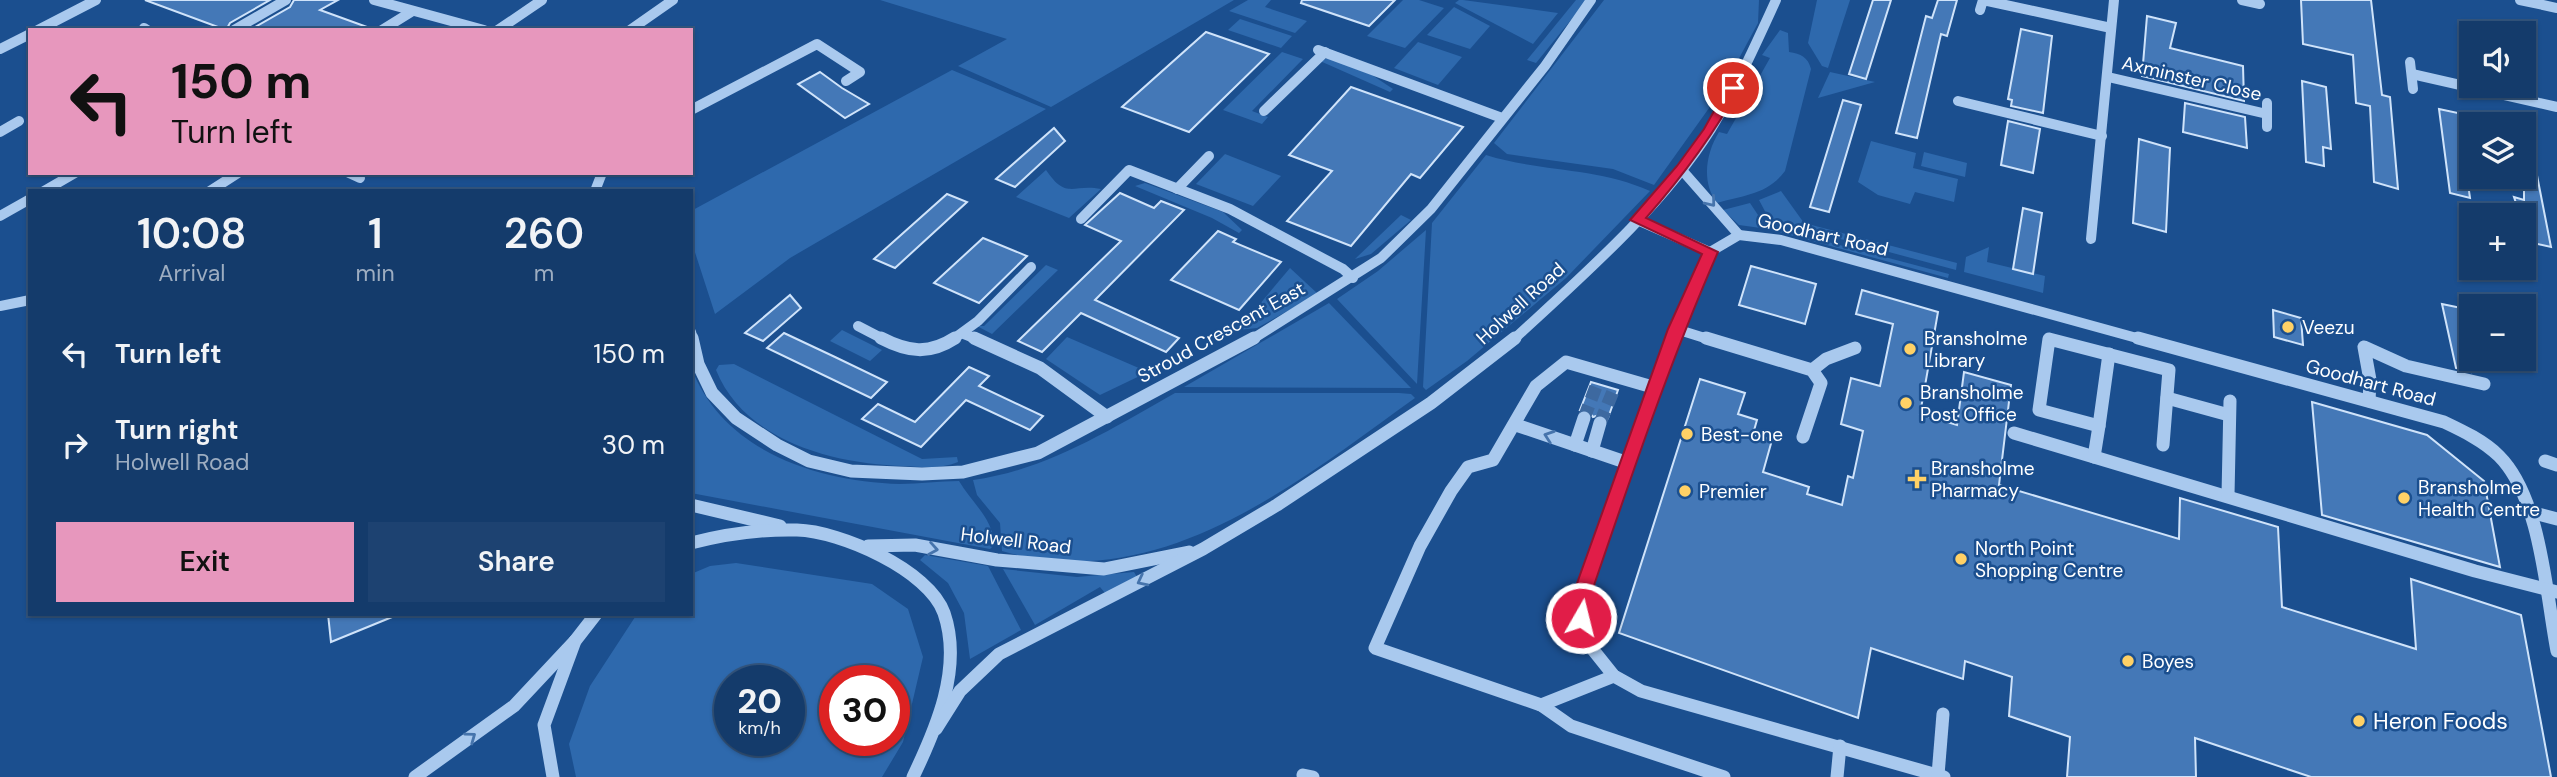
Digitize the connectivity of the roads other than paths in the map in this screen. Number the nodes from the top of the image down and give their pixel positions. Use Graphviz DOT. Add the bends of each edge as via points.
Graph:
graph roads {
  1 [pos="96,0"];
  2 [pos="286,0"];
  3 [pos="374,0"];
  4 [pos="404,0"];
  5 [pos="542,0"];
  6 [pos="673,0"];
  7 [pos="1591,0"];
  8 [pos="1776,0"];
  9 [pos="2114,0"];
  10 [pos="2242,0"];
  11 [pos="2520,0"];
  12 [pos="2259,2"];
  13 [pos="2556,4"];
  14 [pos="393,6"];
  15 [pos="1980,10"];
  16 [pos="411,12"];
  17 [pos="2260,16"];
  18 [pos="2111,27"];
  19 [pos="42,28"];
  20 [pos="237,28"];
  21 [pos="385,28"];
  22 [pos="476,28"];
  23 [pos="501,28"];
  24 [pos="633,28"];
  25 [pos="28,35"];
  26 [pos="0,49"];
  27 [pos="2410,62"];
  28 [pos="2412,74"];
  29 [pos="2108,77"];
  30 [pos="846,80"];
  31 [pos="2413,89"];
  32 [pos="1958,102"];
  33 [pos="2557,107"];
  34 [pos="693,109"];
  35 [pos="1264,111"];
  36 [pos="1502,118"];
  37 [pos="19,121"];
  38 [pos="2267,127"];
  39 [pos="0,132"];
  40 [pos="2102,136"];
  41 [pos="1209,156"];
  42 [pos="1681,169"];
  43 [pos="72,175"];
  44 [pos="235,175"];
  45 [pos="47,189"];
  46 [pos="213,189"];
  47 [pos="1177,189"];
  48 [pos="28,200"];
  49 [pos="0,216"];
  50 [pos="1081,219"];
  51 [pos="1637,220"];
  52 [pos="1739,235"];
  53 [pos="2091,239"];
  54 [pos="1710,252"];
  55 [pos="1031,267"];
  56 [pos="1353,278"];
  57 [pos="28,300"];
  58 [pos="0,306"];
  59 [pos="858,326"];
  60 [pos="1676,329"];
  61 [pos="964,334"];
  62 [pos="693,341"];
  63 [pos="1855,348"];
  64 [pos="2109,354"];
  65 [pos="1812,370"];
  66 [pos="2484,384"];
  67 [pos="1656,388"];
  68 [pos="2167,398"];
  69 [pos="2230,401"];
  70 [pos="2370,401"];
  71 [pos="2230,415"];
  72 [pos="1107,417"];
  73 [pos="1584,418"];
  74 [pos="1600,423"];
  75 [pos="1516,425"];
  76 [pos="2099,426"];
  77 [pos="2014,433"];
  78 [pos="1803,437"];
  79 [pos="1575,445"];
  80 [pos="2163,445"];
  81 [pos="1592,451"];
  82 [pos="2094,457"];
  83 [pos="1629,463"];
  84 [pos="2228,495"];
  85 [pos="693,505"];
  86 [pos="2527,511"];
  87 [pos="2557,519"];
  88 [pos="800,530"];
  89 [pos="693,542"];
  90 [pos="865,547"];
  91 [pos="1203,549"];
  92 [pos="2550,589"];
  93 [pos="594,616"];
  94 [pos="575,641"];
  95 [pos="2557,652"];
  96 [pos="1614,676"];
  97 [pos="1541,705"];
  98 [pos="1943,714"];
  99 [pos="936,729"];
  100 [pos="1840,746"];
  101 [pos="916,775"];
  102 [pos="1941,776"];
  103 [pos="415,777"];
  104 [pos="553,777"];
  105 [pos="1724,777"];
  106 [pos="1837,777"];
  1 -- 19 [label="street"];
  2 -- 20 [label="street"];
  3 -- 14 [label="street"];
  4 -- 14 [label="street"];
  5 -- 23 [label="street"];
  6 -- 24 [label="street"];
  7 -- 36 [label="street, Stroud Crescent East"];
  8 -- 42 [label="street, Holwell Road" via="1710,130"];
  9 -- 18 [label="street, Axminster Close"];
  10 -- 12 [label="street"];
  11 -- 13 [label="street"];
  12 -- 17 [label="street"];
  14 -- 16 [label="street"];
  15 -- 18 [label="street, Axminster Close" via="1983,0"];
  16 -- 21 [label="street"];
  16 -- 22 [label="street"];
  18 -- 29 [label="street, Axminster Close"];
  25 -- 26 [label="street"];
  27 -- 28 [label="street"];
  28 -- 31 [label="street"];
  28 -- 33 [label="street"];
  29 -- 38 [label="street, Axminster Close" via="2267,108"];
  29 -- 40 [label="street, Axminster Close"];
  30 -- 34 [label="street" via="860,72 817,44"];
  32 -- 40 [label="street"];
  35 -- 36 [label="street" via="1323,52"];
  36 -- 56 [label="street, Stroud Crescent East" via="1420,222"];
  37 -- 39 [label="street"];
  40 -- 53 [label="street, Axminster Close"];
  41 -- 47 [label="street"];
  42 -- 51 [label="street, Holwell Road"];
  42 -- 52 [label="street, one-way"];
  43 -- 45 [label="street"];
  44 -- 46 [label="street"];
  47 -- 50 [label="street, Stroud Crescent East" via="1129,170"];
  47 -- 56 [label="street, Stroud Crescent East" via="1230,209"];
  48 -- 49 [label="street"];
  51 -- 54 [label="street"];
  51 -- 91 [label="street, Holwell Road" via="1514,339 1431,403"];
  52 -- 54 [label="street, Goodhart Road"];
  52 -- 70 [label="street, Goodhart Road" via="1781,240"];
  54 -- 60 [label="street"];
  55 -- 61 [label="street"];
  56 -- 72 [label="street, Stroud Crescent East"];
  57 -- 58 [label="street"];
  59 -- 61 [label="street" via="914,351 942,346"];
  60 -- 65 [label="street"];
  60 -- 67 [label="street"];
  61 -- 72 [label="street" via="1058,377"];
  62 -- 72 [label="street, Stroud Crescent East" via="712,393 736,418 809,461 851,471 963,472 1038,453"];
  63 -- 65 [label="street"];
  64 -- 68 [label="street" via="2169,370"];
  64 -- 76 [label="street"];
  64 -- 76 [label="street" via="2049,339 2039,410"];
  65 -- 78 [label="street" via="1821,383"];
  66 -- 70 [label="street" via="2406,366 2364,347"];
  67 -- 75 [label="street" via="1616,383 1566,362 1536,386"];
  67 -- 83 [label="street"];
  68 -- 71 [label="street"];
  68 -- 80 [label="street"];
  69 -- 71 [label="street"];
  70 -- 86 [label="street, Goodhart Road" via="2444,422 2480,441 2505,462 2521,487"];
  71 -- 84 [label="street"];
  73 -- 79 [label="street"];
  74 -- 81 [label="street"];
  79 -- 75 [label="street, one-way"];
  75 -- 97 [label="street" via="1493,460 1468,467 1451,491 1420,546 1375,649"];
  76 -- 82 [label="street"];
  77 -- 82 [label="street"];
  79 -- 81 [label="street"];
  81 -- 83 [label="street"];
  82 -- 84 [label="street"];
  83 -- 96 [label="street" via="1580,600 1582,636"];
  84 -- 92 [label="street" via="2475,571"];
  85 -- 88 [label="street"];
  86 -- 87 [label="street"];
  86 -- 92 [label="street, Goodhart Road"];
  88 -- 89 [label="street" via="735,532"];
  88 -- 90 [label="street"];
  90 -- 91 [label="street, Holwell Road, one-way" via="915,545 997,560 1104,569"];
  90 -- 99 [label="street" via="914,574 944,612 951,662"];
  91 -- 99 [label="street, Holwell Road, one-way" via="999,654 960,691"];
  92 -- 95 [label="street, Goodhart Road"];
  93 -- 94 [label="street"];
  103 -- 94 [label="street, one-way" via="514,706"];
  94 -- 104 [label="street" via="544,725"];
  96 -- 97 [label="street"];
  96 -- 100 [label="street" via="1641,691"];
  97 -- 105 [label="street" via="1571,726"];
  98 -- 102 [label="street"];
  99 -- 101 [label="street"];
  100 -- 102 [label="street"];
  100 -- 106 [label="street"];
}
